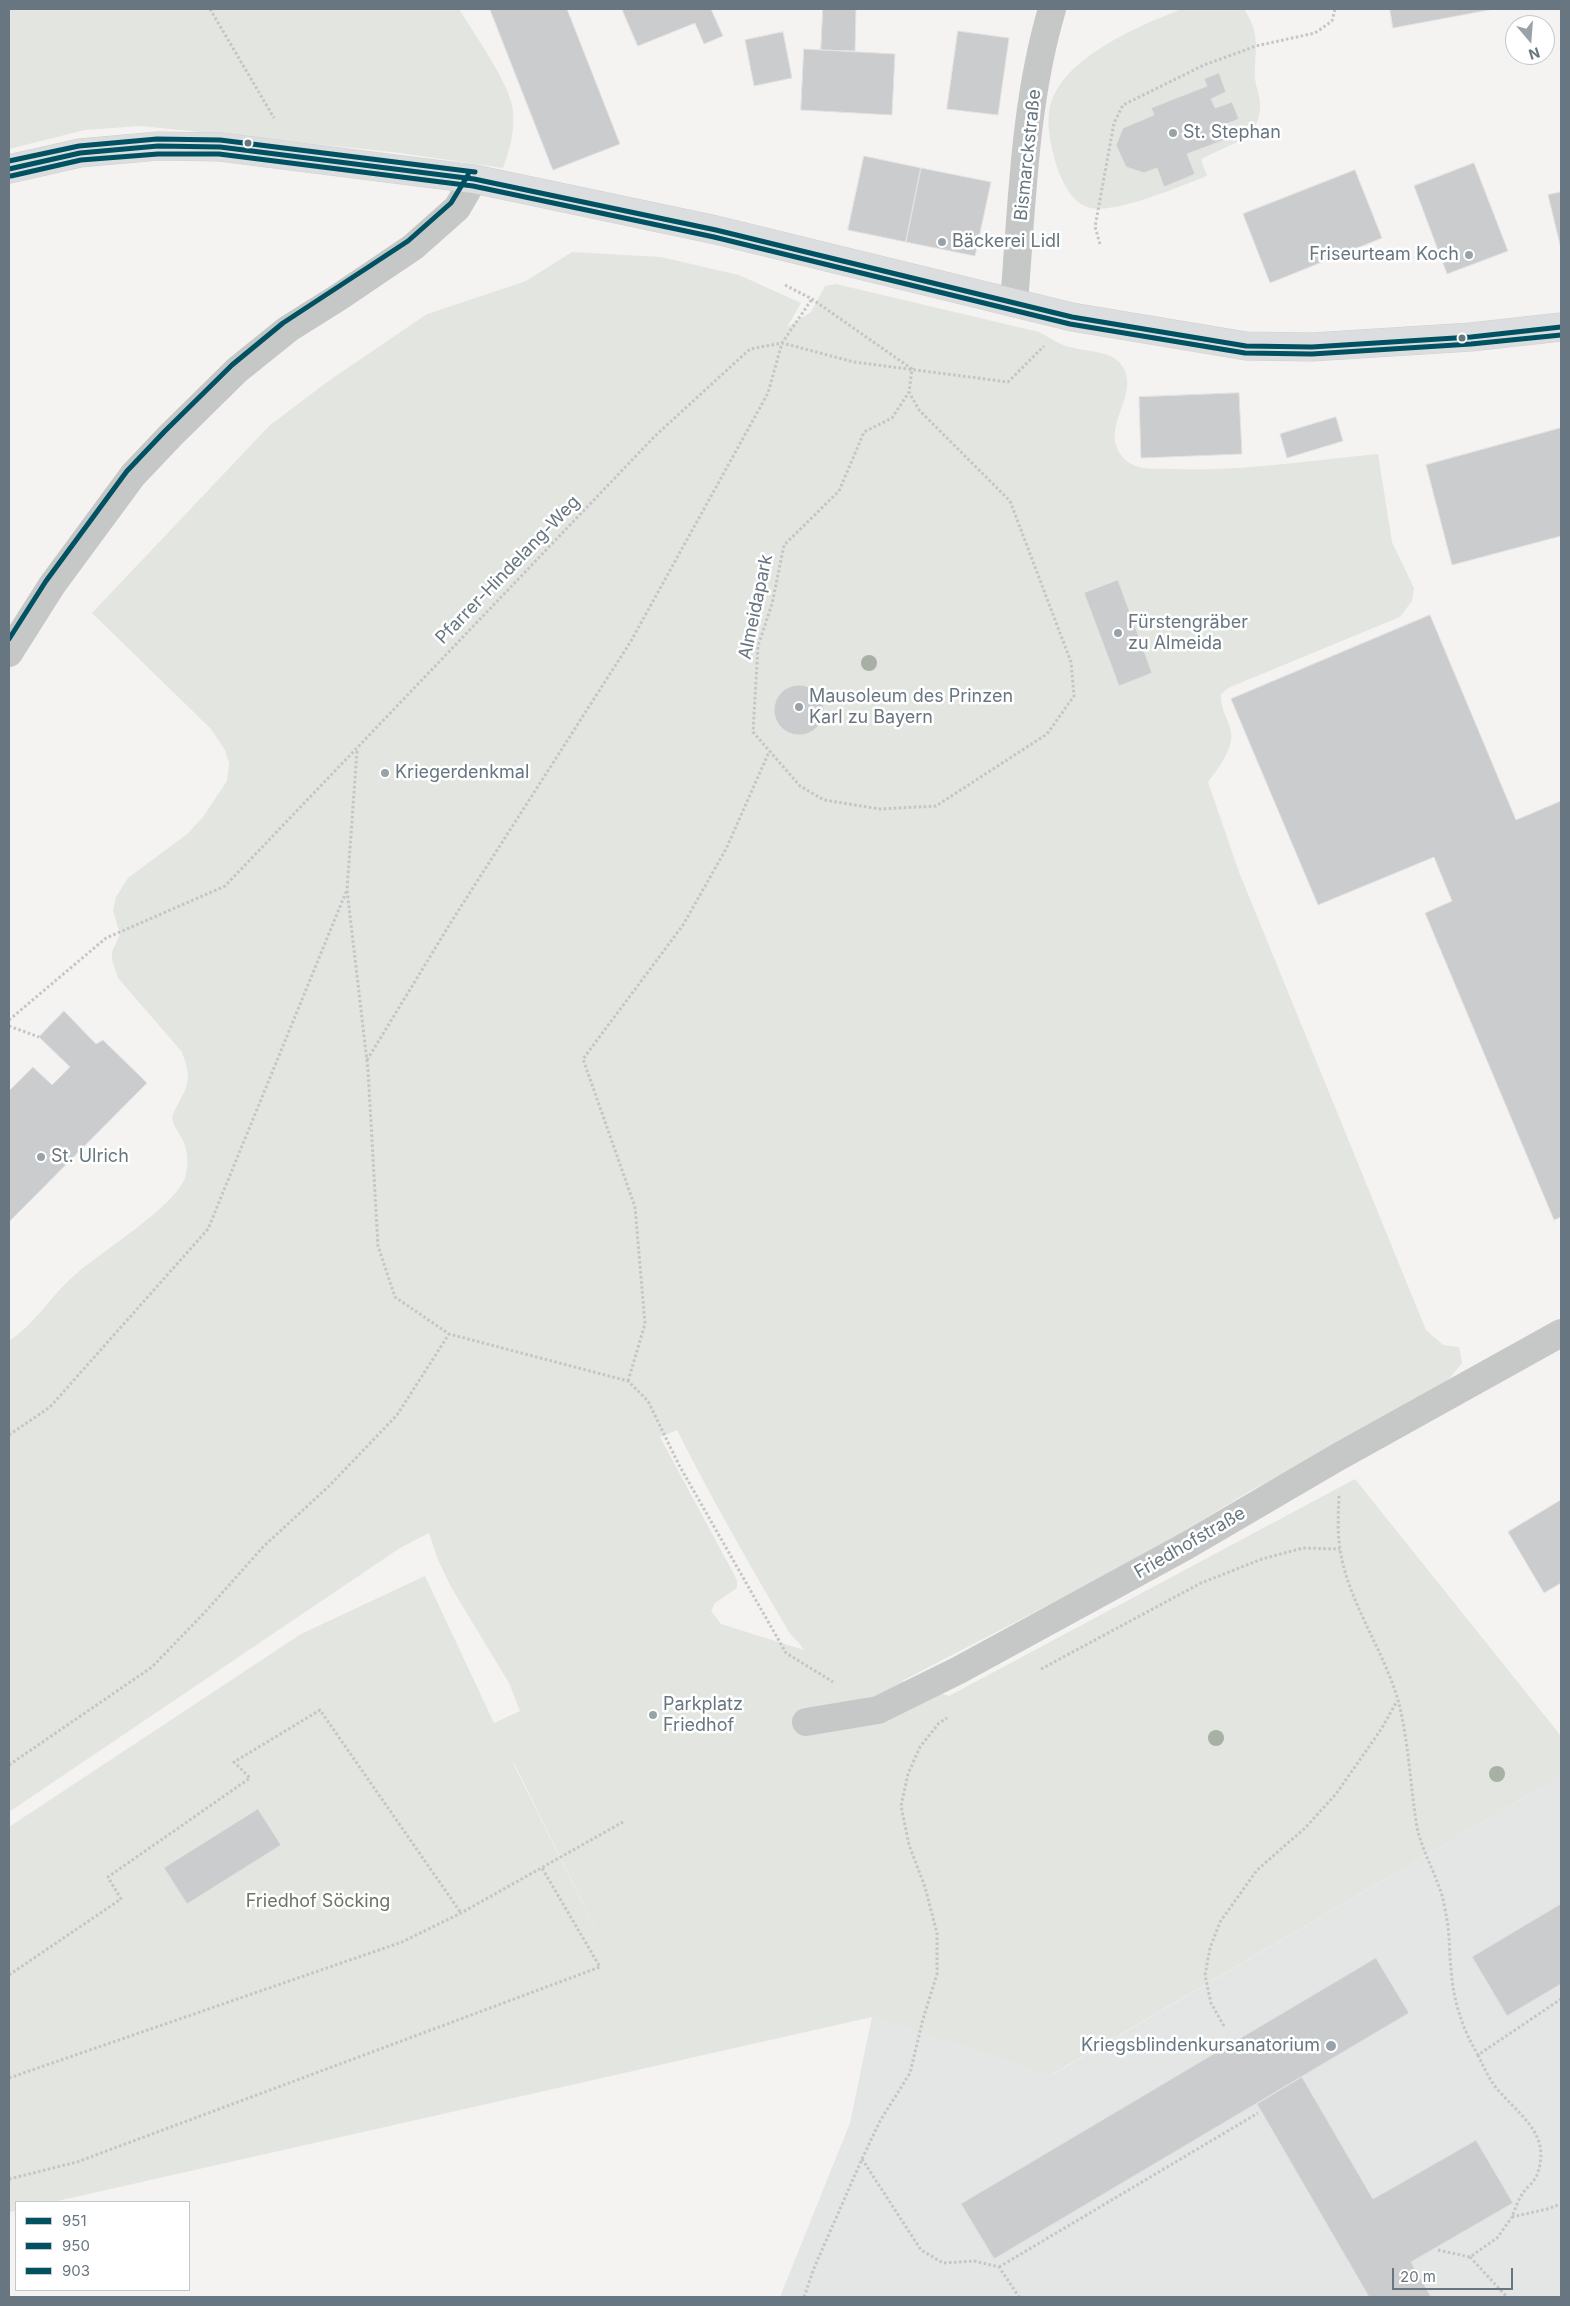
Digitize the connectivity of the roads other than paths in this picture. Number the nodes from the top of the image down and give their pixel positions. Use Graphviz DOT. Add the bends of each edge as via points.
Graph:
graph roads {
  1 [pos="1052,9"];
  2 [pos="9,169"];
  3 [pos="474,179"];
  4 [pos="1014,303"];
  5 [pos="1561,327"];
  6 [pos="9,653"];
  7 [pos="1561,1333"];
  8 [pos="806,1722"];
  1 -- 4 [label="street, Bismarckstraße" via="1029,114"];
  2 -- 3 [label="street" via="80,153 158,146 220,147"];
  3 -- 4 [label="street" via="716,230"];
  3 -- 6 [label="street" via="457,208 413,247 340,298 288,329 237,370 170,436 133,475 52,585"];
  4 -- 5 [label="street" via="1072,317 1246,346 1322,346 1471,337"];
  7 -- 8 [label="street, Friedhofstraße" via="1068,1612 959,1670 878,1710"];
}
